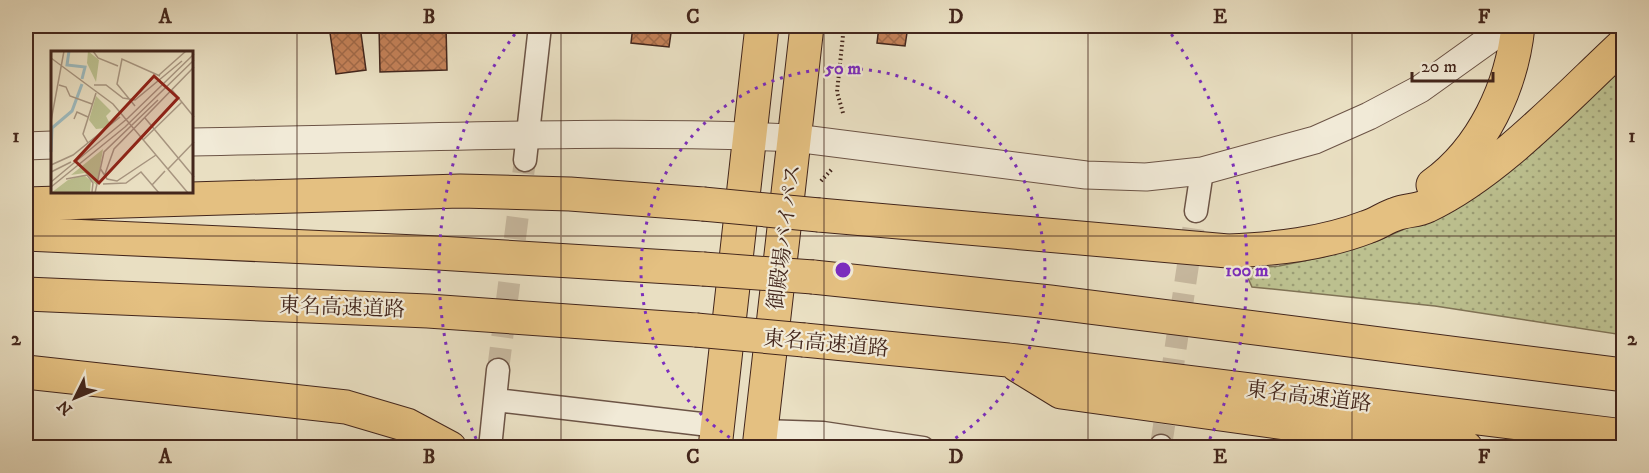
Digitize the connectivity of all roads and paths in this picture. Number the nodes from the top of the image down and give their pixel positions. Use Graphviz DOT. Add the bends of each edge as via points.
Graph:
graph roads {
  1 [pos="540,26"];
  2 [pos="762,26"];
  3 [pos="807,26"];
  4 [pos="844,26"];
  5 [pos="1506,31"];
  6 [pos="1623,44"];
  7 [pos="843,113"];
  8 [pos="750,136"];
  9 [pos="795,138"];
  10 [pos="194,142"];
  11 [pos="51,145"];
  12 [pos="26,146"];
  13 [pos="526,148"];
  14 [pos="1202,171"];
  15 [pos="26,204"];
  16 [pos="1196,211"];
  17 [pos="1396,214"];
  18 [pos="26,234"];
  19 [pos="26,294"];
  20 [pos="1008,360"];
  21 [pos="498,370"];
  22 [pos="26,372"];
  23 [pos="1623,375"];
  24 [pos="496,400"];
  25 [pos="1623,436"];
  26 [pos="717,437"];
  27 [pos="760,439"];
  28 [pos="441,442"];
  29 [pos="490,447"];
  30 [pos="923,447"];
  31 [pos="1466,447"];
  1 -- 13 [label="street"];
  2 -- 8 [label="highway, 御殿場バイパス"];
  3 -- 9 [label="highway, 御殿場バイパス"];
  4 -- 7 [label="path" via="837,92"];
  5 -- 14 [label="street" via="1420,90 1370,116 1315,140"];
  5 -- 17 [label="highway" via="1516,47 1504,87 1479,138 1458,163"];
  6 -- 17 [label="highway" via="1472,179 1425,207"];
  8 -- 9 [label="street"];
  8 -- 13 [label="street"];
  8 -- 26 [label="highway, 御殿場バイパス"];
  9 -- 14 [label="street" via="1086,175 1146,177"];
  9 -- 27 [label="highway, 御殿場バイパス"];
  10 -- 13 [label="street"];
  11 -- 12 [label="street"];
  14 -- 16 [label="street"];
  15 -- 17 [label="highway, bridge" via="460,191 570,194 1228,251 1277,249 1321,240 1367,228"];
  18 -- 23 [label="highway, bridge" via="426,252 813,277 1062,303"];
  19 -- 20 [label="highway, 東名高速道路, bridge" via="428,311 696,330"];
  20 -- 25 [label="highway, 東名高速道路"];
  20 -- 31 [label="highway" via="1061,392"];
  21 -- 24 [label="street"];
  22 -- 28 [label="highway" via="346,407 375,413"];
  24 -- 26 [label="street"];
  24 -- 29 [label="street"];
  27 -- 30 [label="street" via="823,433"];
}
